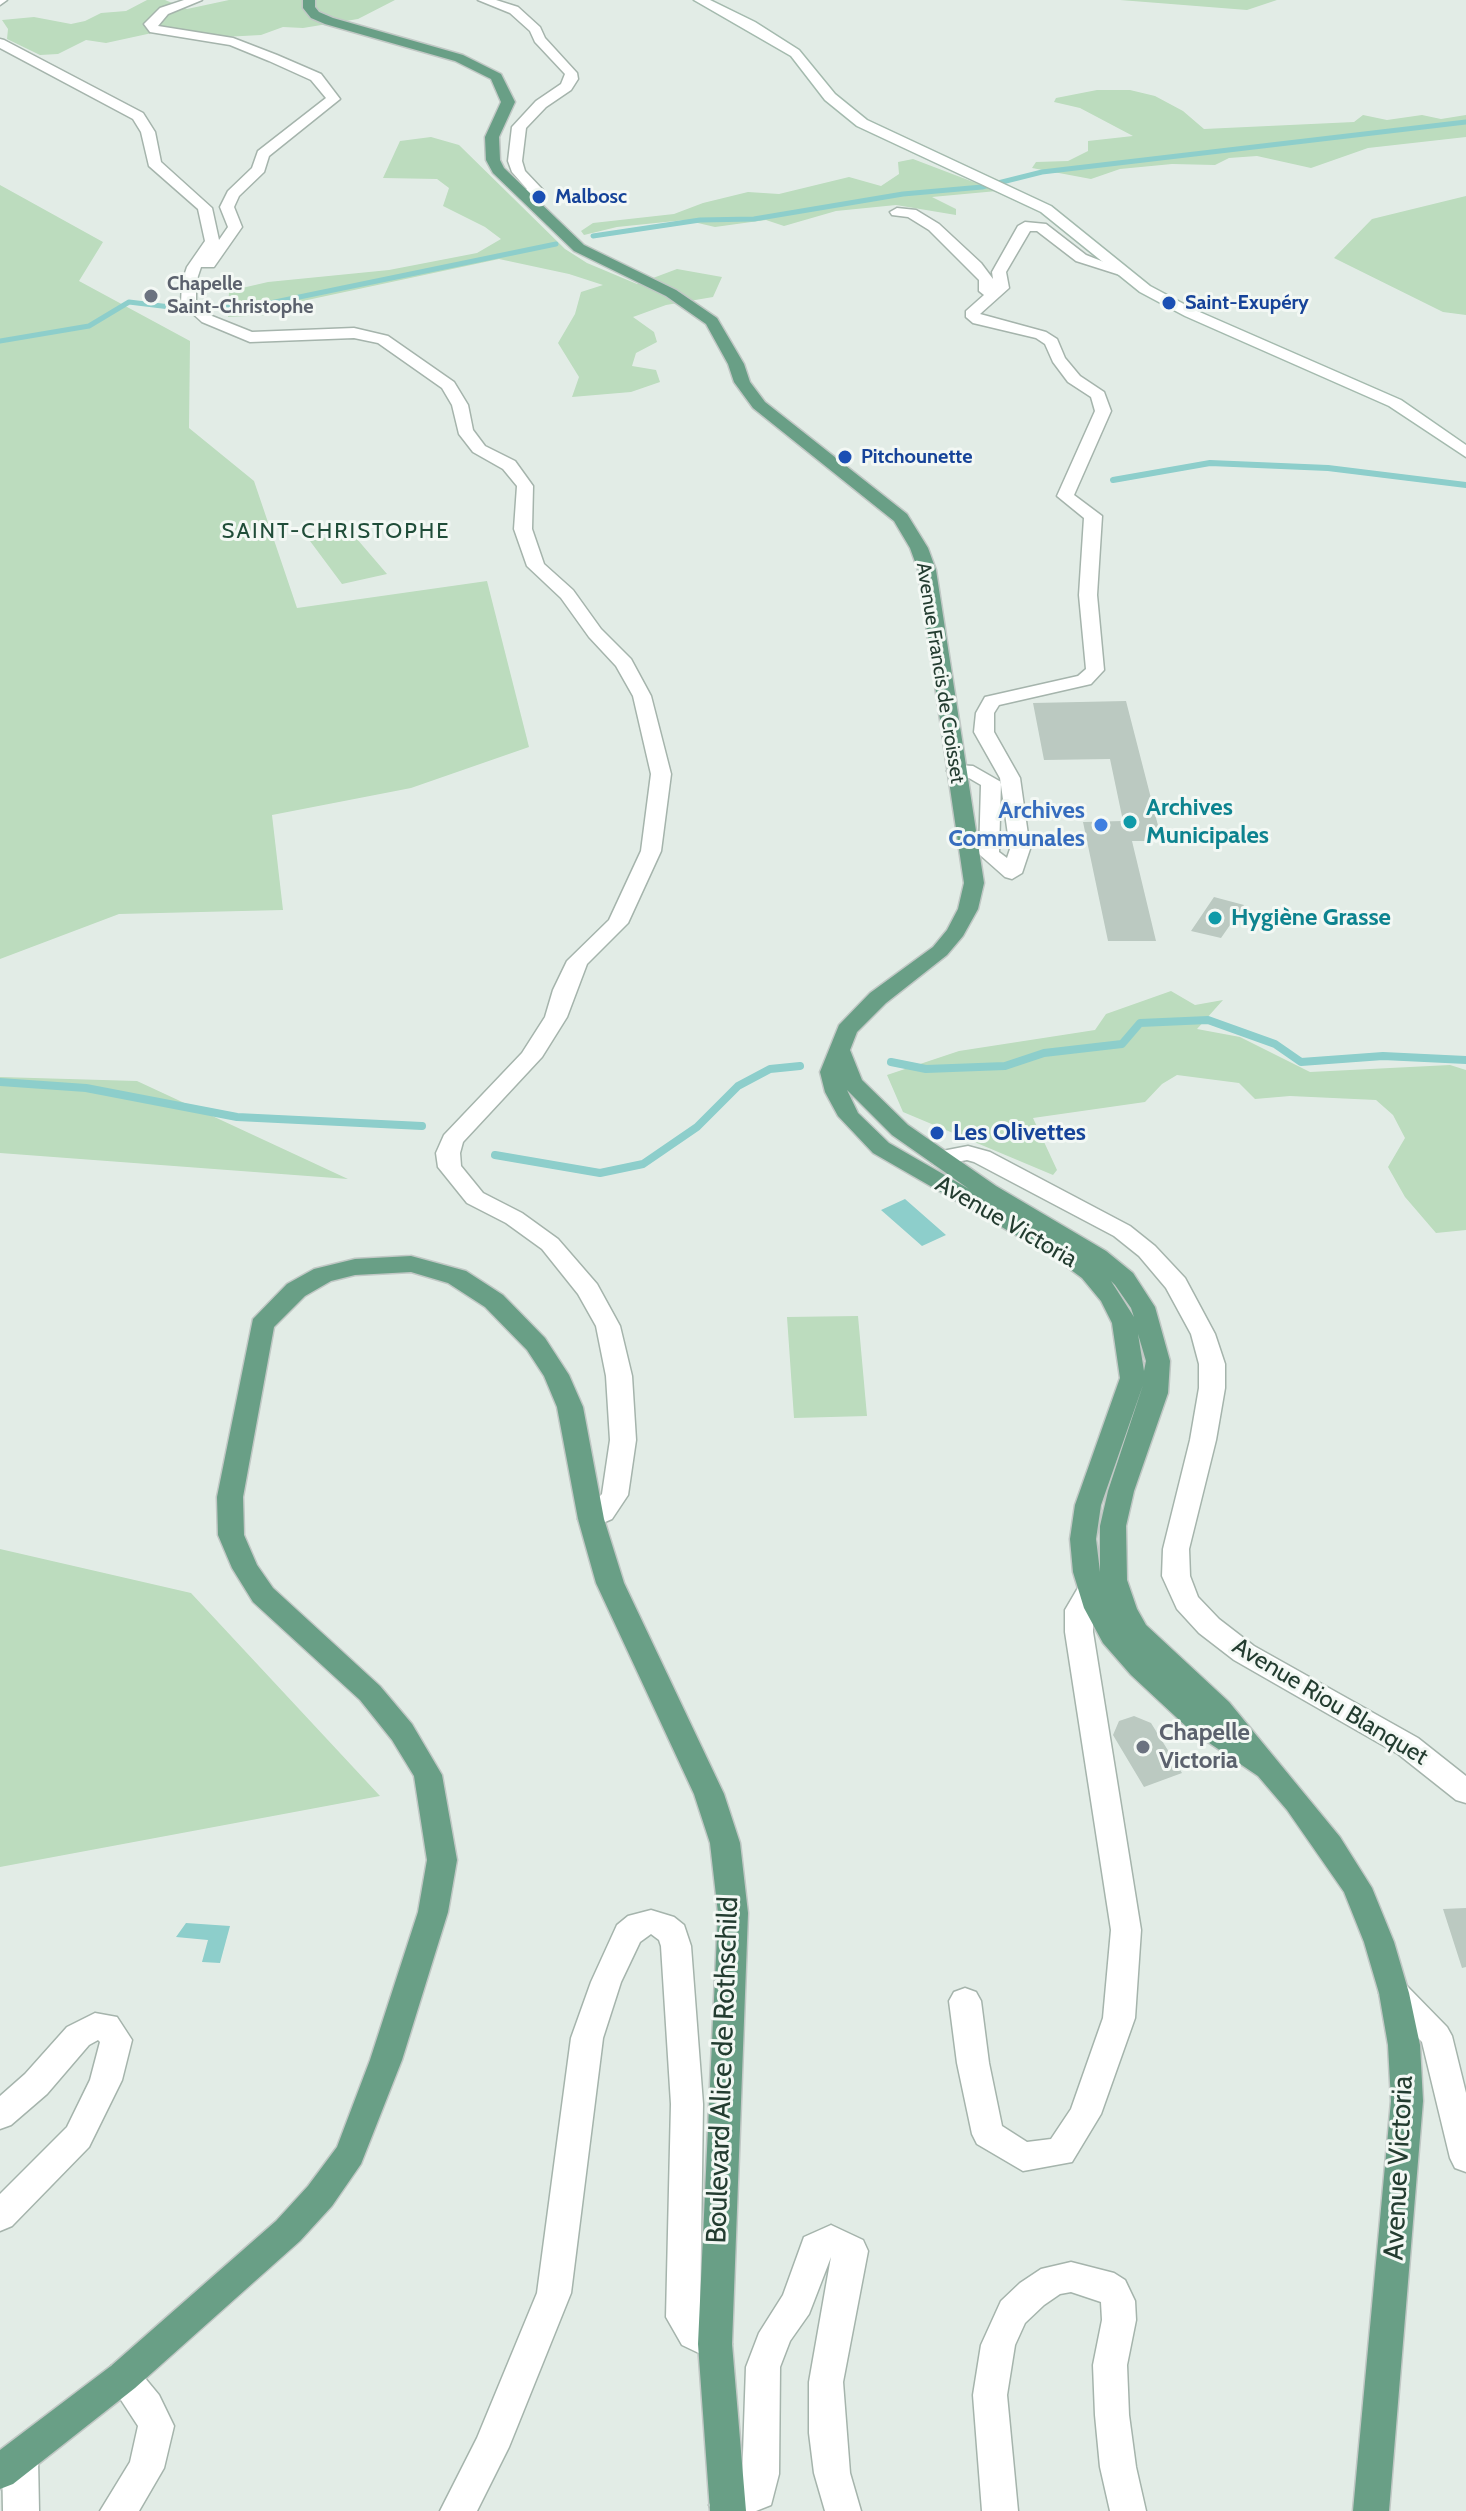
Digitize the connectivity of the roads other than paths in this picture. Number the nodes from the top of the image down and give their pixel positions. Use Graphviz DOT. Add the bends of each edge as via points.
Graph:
graph roads {
  1 [pos="196,0"];
  2 [pos="309,0"];
  3 [pos="484,0"];
  4 [pos="700,0"];
  5 [pos="0,43"];
  6 [pos="522,194"];
  7 [pos="897,212"];
  8 [pos="1120,271"];
  9 [pos="996,295"];
  10 [pos="190,297"];
  11 [pos="1466,452"];
  12 [pos="957,771"];
  13 [pos="839,1049"];
  14 [pos="836,1092"];
  15 [pos="940,1158"];
  16 [pos="951,1189"];
  17 [pos="591,1519"];
  18 [pos="1092,1588"];
  19 [pos="1265,1767"];
  20 [pos="1466,1792"];
  21 [pos="1394,1993"];
  22 [pos="965,2001"];
  23 [pos="0,2115"];
  24 [pos="1466,2158"];
  25 [pos="0,2216"];
  26 [pos="715,2344"];
  27 [pos="123,2377"];
  28 [pos="10,2465"];
  29 [pos="728,2508"];
  30 [pos="21,2511"];
  31 [pos="118,2511"];
  32 [pos="458,2511"];
  33 [pos="843,2511"];
  34 [pos="1000,2511"];
  35 [pos="1128,2511"];
  36 [pos="1371,2511"];
  1 -- 10 [label="street" via="164,11 150,24 154,29 233,42 273,58 316,77 333,99 263,154 259,169 233,194 227,207 235,227 232,235"];
  2 -- 6 [label="main road, Avenue Francis de Croisset" via="315,15 329,21 459,58 496,77 508,102 492,137 493,160"];
  3 -- 6 [label="street" via="514,10 571,73 566,87 519,127 515,161 536,190"];
  4 -- 8 [label="street" via="795,53 830,97 862,123 1046,209"];
  5 -- 10 [label="street" via="138,116 148,132 154,163 199,202 208,217 212,241 194,267"];
  6 -- 12 [label="main road, Avenue Francis de Croisset" via="592,257 671,293 712,321 759,405 901,518 927,570"];
  7 -- 9 [label="street" via="911,213 934,227 976,266 986,280 986,291"];
  8 -- 9 [label="street" via="1081,258 1041,227 1025,226 999,272 1002,288"];
  8 -- 11 [label="street" via="1169,303 1395,403"];
  9 -- 12 [label="street" via="971,314 1052,342 1074,379 1098,395 1103,411 1065,496 1093,516 1088,595 1095,670 1084,680 992,701 985,713 984,732 1010,778 1020,849 1012,873 989,854 991,782"];
  10 -- 17 [label="street" via="189,303 207,319 250,337 354,333 383,339 448,385 460,405 465,431 479,449 509,465 525,486 523,529 536,566 567,594 624,663 642,696 661,774 651,851 618,923 578,961 556,1017 531,1057 452,1140 448,1153 450,1167 475,1198 550,1244 588,1290 608,1326 619,1376 623,1440 615,1495"];
  12 -- 13 [label="main road, Avenue Francis de Croisset" via="974,883 968,909 940,951 858,1015"];
  13 -- 14 [label="main road, Avenue Francis de Croisset" via="831,1072"];
  13 -- 15 [label="main road" via="862,1095"];
  14 -- 15 [label="main road" via="912,1153"];
  14 -- 16 [label="main road, Avenue Victoria" via="862,1131"];
  15 -- 16 [label="main road" via="937,1172"];
  15 -- 19 [label="main road, Avenue Victoria" via="1098,1256 1124,1279 1143,1307 1158,1361 1155,1393 1113,1526 1113,1580 1136,1632 1219,1710"];
  15 -- 20 [label="street, Avenue Riou Blanquet" via="968,1153 982,1157 1122,1231 1176,1284 1203,1334 1212,1364 1203,1440 1176,1549 1176,1576 1187,1602 1244,1653 1408,1746"];
  16 -- 18 [label="main road, Avenue Victoria" via="1091,1272 1124,1323 1133,1378 1088,1505 1083,1539"];
  17 -- 26 [label="main road, Boulevard Alice de Rothschild" via="610,1583 709,1794 725,1843 733,1913"];
  17 -- 27 [label="main road, Boulevard Alice de Rothschild" via="570,1407 556,1375 513,1318 477,1288 411,1264 355,1267 323,1275 296,1290 262,1325 230,1497 231,1535 263,1595 370,1693 402,1732 428,1775 442,1860 433,1912 350,2154 288,2231"];
  18 -- 19 [label="main road, Avenue Victoria" via="1113,1636 1141,1668 1200,1722"];
  18 -- 22 [label="street" via="1079,1610 1079,1632 1126,1930 1119,2018 1085,2114 1061,2152 1023,2157 988,2134"];
  19 -- 21 [label="main road, Avenue Victoria" via="1322,1834 1357,1888"];
  21 -- 24 [label="street" via="1436,2036"];
  21 -- 36 [label="main road, Avenue Victoria" via="1407,2101"];
  23 -- 25 [label="street" via="78,2036 106,2026 116,2040 106,2080 78,2137"];
  26 -- 29 [label="main road, Boulevard Alice de Rothschild"];
  26 -- 32 [label="street" via="694,2334 683,2317 687,2104 676,1946 673,1934 651,1922 628,1934 587,2038 554,2293 497,2434"];
  27 -- 28 [label="main road, Boulevard Alice de Rothschild"];
  27 -- 31 [label="street" via="156,2426 146,2468"];
  28 -- 30 [label="street"];
  29 -- 33 [label="street" via="758,2493 763,2367 776,2333 797,2303 816,2248 831,2240 851,2251 826,2382 830,2460"];
  34 -- 35 [label="street" via="990,2395 998,2345 1013,2312 1032,2294 1053,2280 1071,2277 1102,2284 1118,2301 1110,2365 1112,2415"];
}
